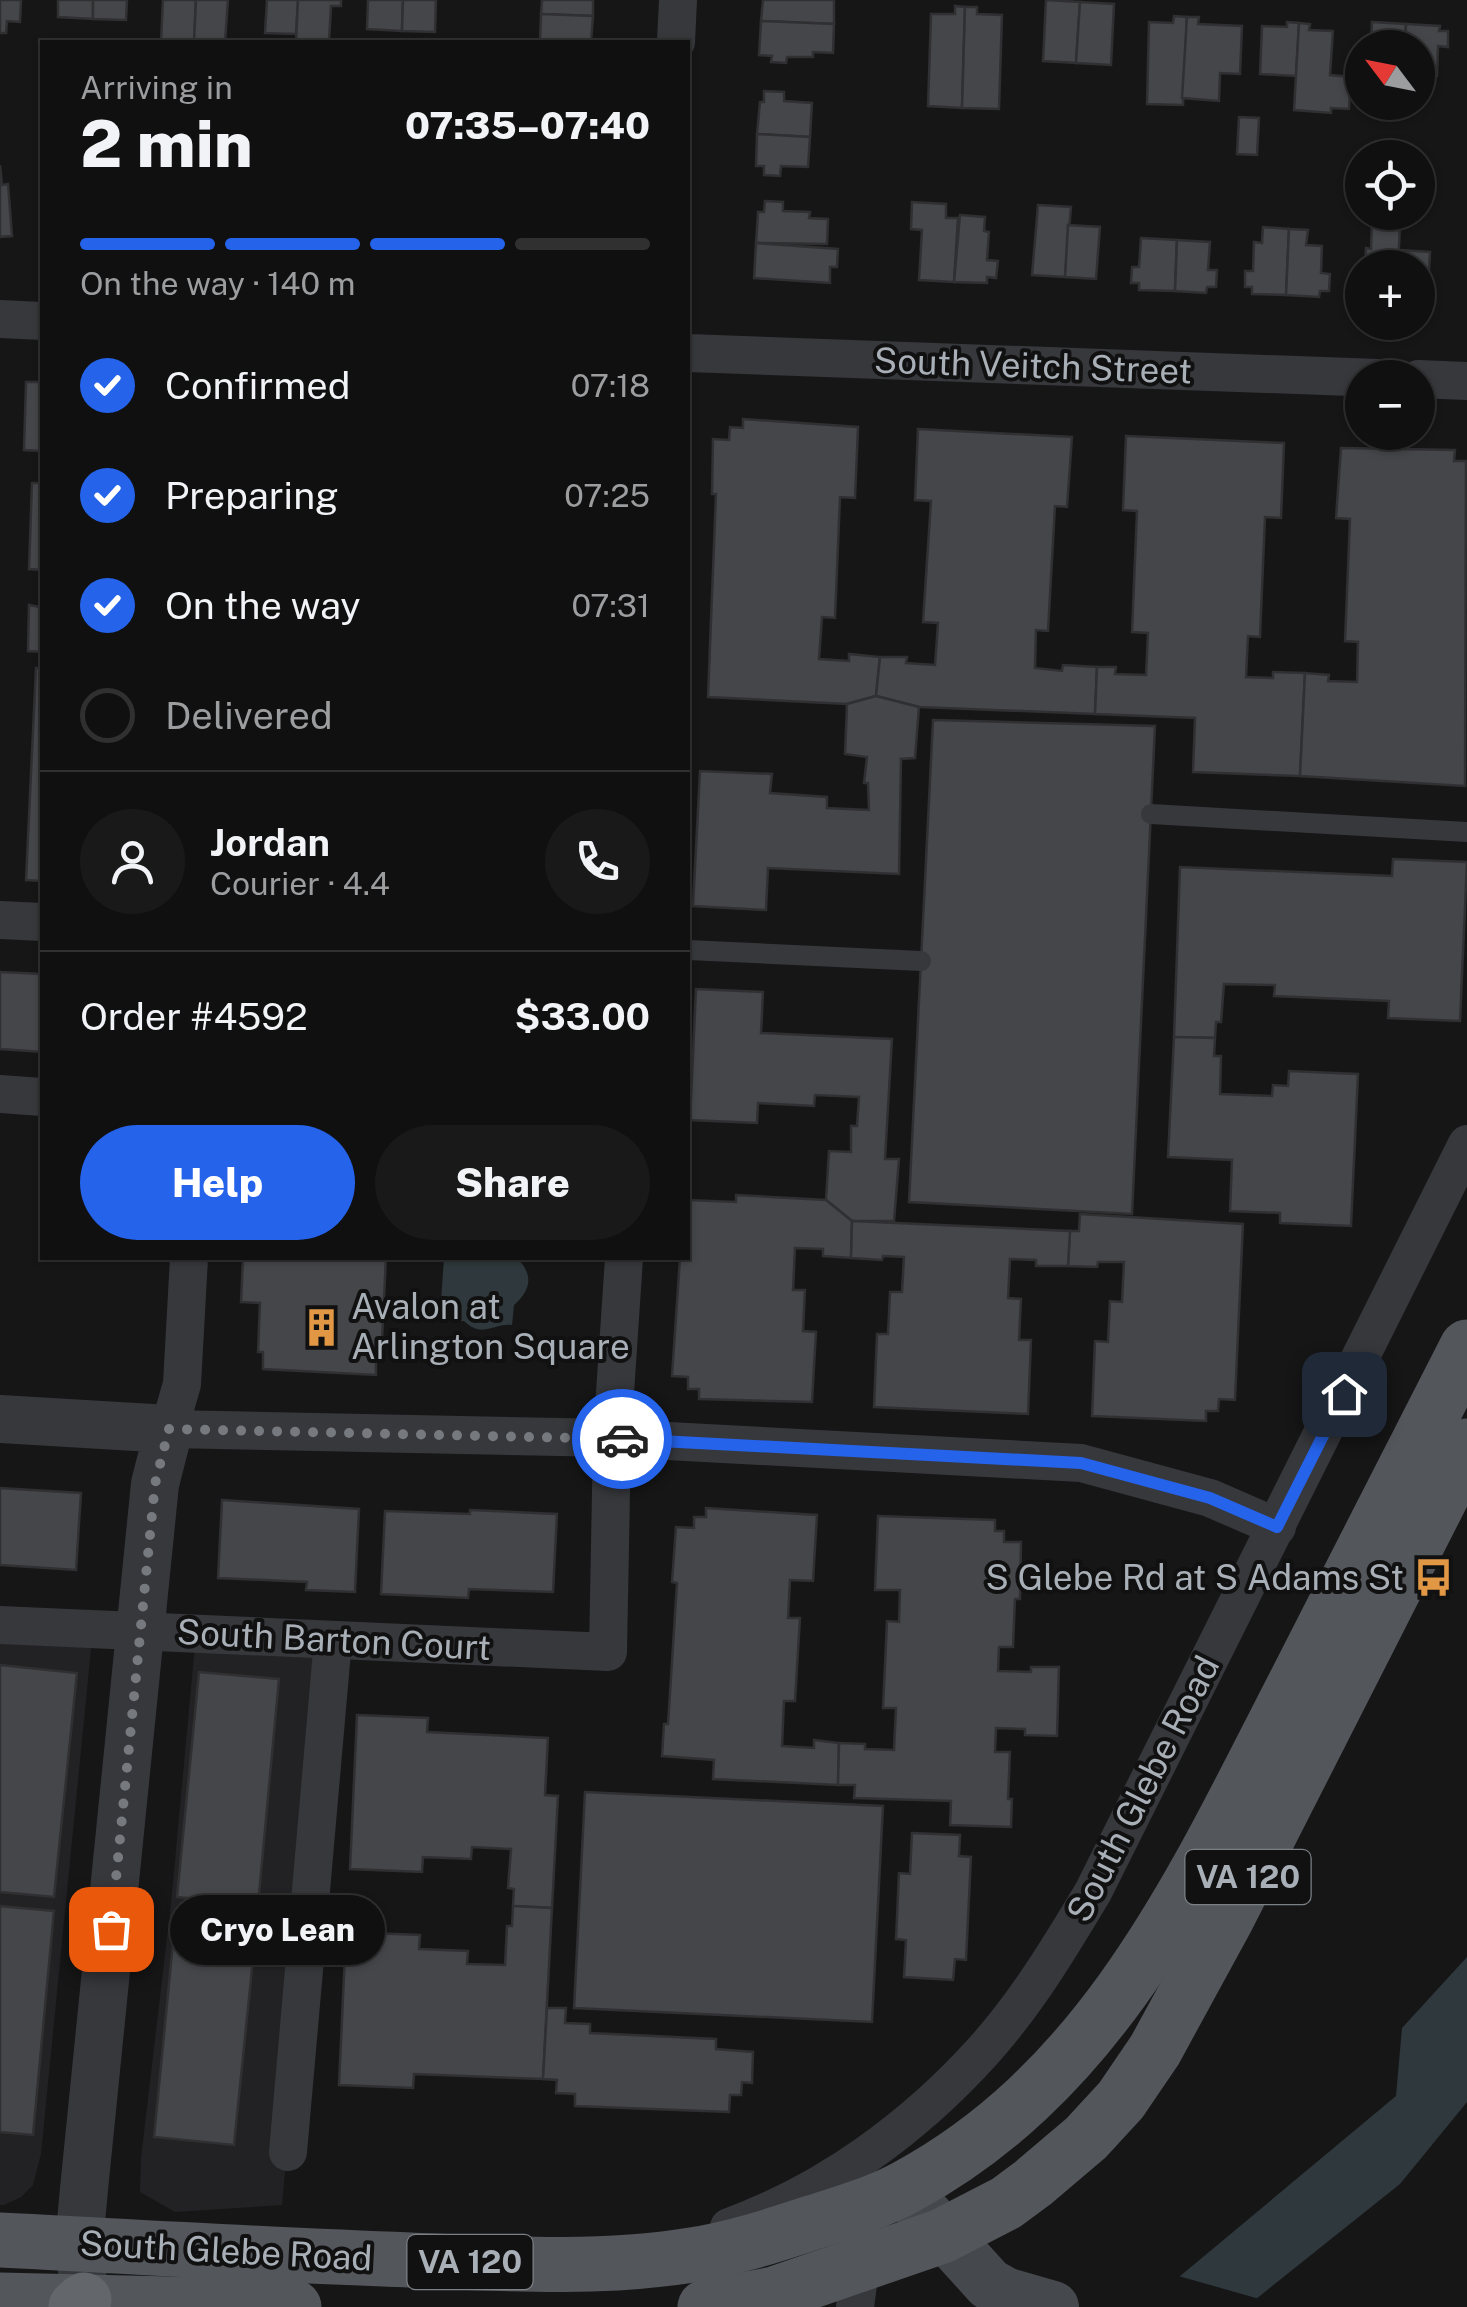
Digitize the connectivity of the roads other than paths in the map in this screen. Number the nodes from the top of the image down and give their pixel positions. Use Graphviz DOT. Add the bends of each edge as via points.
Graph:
graph roads {
  1 [pos="678,0"];
  2 [pos="676,40"];
  3 [pos="0,319"];
  4 [pos="40,321"];
  5 [pos="690,354"];
  6 [pos="1345,377"];
  7 [pos="1435,379"];
  8 [pos="1467,380"];
  9 [pos="1151,814"];
  10 [pos="1467,832"];
  11 [pos="0,920"];
  12 [pos="40,922"];
  13 [pos="690,950"];
  14 [pos="920,962"];
  15 [pos="0,1094"];
  16 [pos="40,1098"];
  17 [pos="1467,1144"];
  18 [pos="189,1260"];
  19 [pos="624,1260"];
  20 [pos="1467,1348"];
  21 [pos="0,1419"];
  22 [pos="169,1429"];
  23 [pos="612,1438"];
  24 [pos="1467,1446"];
  25 [pos="1277,1527"];
  26 [pos="0,1625"];
  27 [pos="142,1632"];
  28 [pos="333,1640"];
  29 [pos="288,2152"];
  30 [pos="878,2199"];
  31 [pos="942,2236"];
  32 [pos="0,2240"];
  33 [pos="79,2244"];
  34 [pos="633,2262"];
  35 [pos="858,2285"];
  36 [pos="0,2300"];
  37 [pos="80,2303"];
  38 [pos="1046,2305"];
  39 [pos="294,2307"];
  40 [pos="705,2307"];
  1 -- 2 [label="street"];
  3 -- 4 [label="street"];
  5 -- 6 [label="street, South Veitch Street"];
  7 -- 8 [label="street"];
  9 -- 10 [label="lane"];
  11 -- 12 [label="street"];
  13 -- 14 [label="lane"];
  15 -- 16 [label="street"];
  17 -- 25 [label="street, South Glebe Road"];
  18 -- 22 [label="street" via="182,1384"];
  19 -- 23 [label="street"];
  20 -- 30 [label="main road, South Glebe Road / VA 120" via="1226,1819 1147,1957 1044,2085 966,2150"];
  21 -- 22 [label="street"];
  22 -- 23 [label="street"];
  22 -- 27 [label="street" via="155,1484"];
  23 -- 25 [label="street" via="1081,1463 1210,1498"];
  23 -- 28 [label="street, South Barton Court" via="608,1652"];
  24 -- 31 [label="main road, VA 120" via="1155,2050 1086,2138 1006,2203"];
  25 -- 34 [label="street, South Glebe Road" via="1092,1892 1047,1968 984,2050 888,2140 828,2180 736,2225"];
  26 -- 27 [label="street, South Barton Court"];
  27 -- 28 [label="street, South Barton Court"];
  27 -- 33 [label="street"];
  28 -- 29 [label="street"];
  30 -- 31 [label="main road"];
  30 -- 34 [label="main road, South Glebe Road / VA 120" via="744,2245"];
  30 -- 35 [label="street"];
  31 -- 35 [label="main road, VA 120"];
  31 -- 38 [label="main road" via="989,2284"];
  32 -- 33 [label="main road, South Glebe Road / VA 120"];
  33 -- 34 [label="main road, South Glebe Road / VA 120" via="554,2265"];
  33 -- 37 [label="street"];
  35 -- 40 [label="main road, VA 120"];
  36 -- 37 [label="main road, South Glebe Road"];
  37 -- 39 [label="main road, South Glebe Road"];
}
